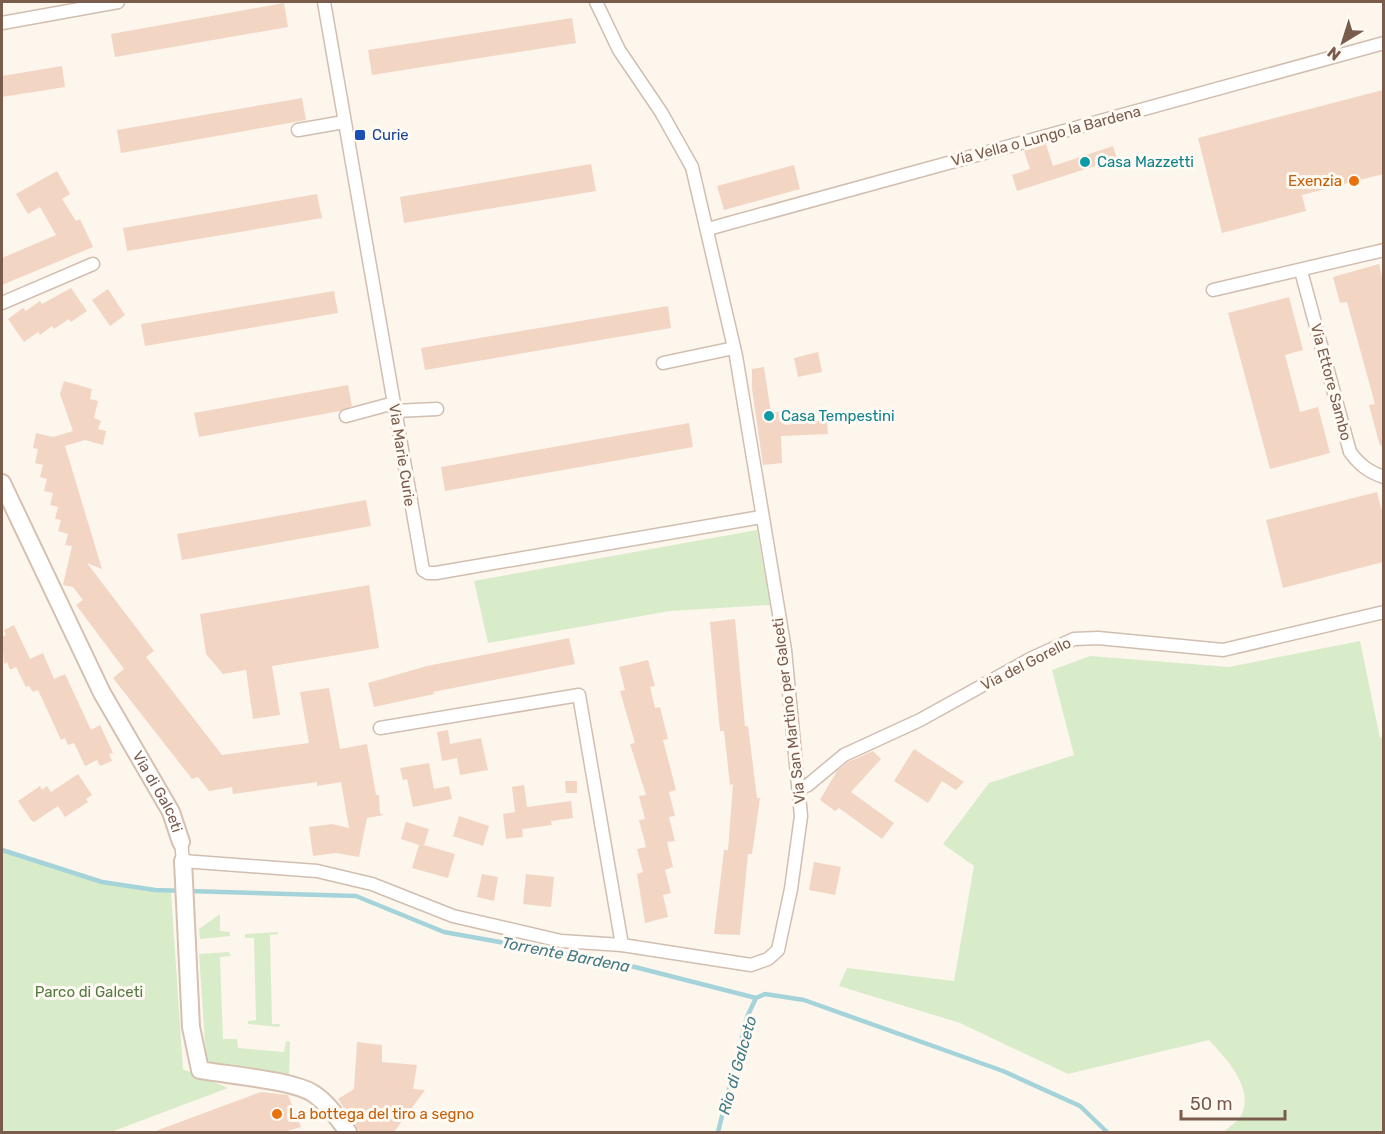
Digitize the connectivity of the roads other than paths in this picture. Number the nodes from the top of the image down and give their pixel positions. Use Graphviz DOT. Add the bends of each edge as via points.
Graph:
graph roads {
  1 [pos="118,2"];
  2 [pos="324,2"];
  3 [pos="596,2"];
  4 [pos="2,23"];
  5 [pos="1383,43"];
  6 [pos="344,122"];
  7 [pos="298,130"];
  8 [pos="708,229"];
  9 [pos="1383,250"];
  10 [pos="93,264"];
  11 [pos="1301,270"];
  12 [pos="1213,290"];
  13 [pos="2,303"];
  14 [pos="734,348"];
  15 [pos="663,363"];
  16 [pos="395,407"];
  17 [pos="437,409"];
  18 [pos="346,416"];
  19 [pos="1383,477"];
  20 [pos="2,483"];
  21 [pos="761,517"];
  22 [pos="1383,612"];
  23 [pos="380,728"];
  24 [pos="799,789"];
  25 [pos="181,842"];
  26 [pos="183,861"];
  27 [pos="622,945"];
  28 [pos="348,1132"];
  1 -- 4 [label="street"];
  2 -- 6 [label="street, Via Marie Curie"];
  3 -- 8 [label="street, Via San Martino per Galceti" via="619,50 692,167"];
  5 -- 8 [label="street, Via Vella o Lungo la Bardena"];
  6 -- 7 [label="street"];
  6 -- 16 [label="street, Via Marie Curie"];
  8 -- 14 [label="street, Via San Martino per Galceti"];
  9 -- 11 [label="street"];
  10 -- 13 [label="street"];
  11 -- 12 [label="street"];
  11 -- 19 [label="street, Via Ettore Sambo" via="1350,452 1372,474"];
  14 -- 15 [label="street"];
  14 -- 21 [label="street, Via San Martino per Galceti"];
  16 -- 17 [label="street"];
  16 -- 18 [label="street"];
  16 -- 21 [label="street, Via Marie Curie" via="419,558 428,573"];
  20 -- 25 [label="street, Via di Galceti" via="102,693 166,802"];
  21 -- 24 [label="street, Via San Martino per Galceti" via="784,650"];
  22 -- 24 [label="street, Via del Gorello" via="1223,650 1074,639 844,755"];
  23 -- 27 [label="street" via="579,695"];
  24 -- 27 [label="street, Via San Martino per Galceti" via="801,816 791,889 778,950 768,959 751,965"];
  25 -- 26 [label="street, Via di Galceti"];
  26 -- 27 [label="street, Via San Martino per Galceti" via="317,871 372,884 453,916 561,941"];
  26 -- 28 [label="street, Via di Galceti" via="191,1028 200,1070 295,1086 313,1093 331,1108"];
}
